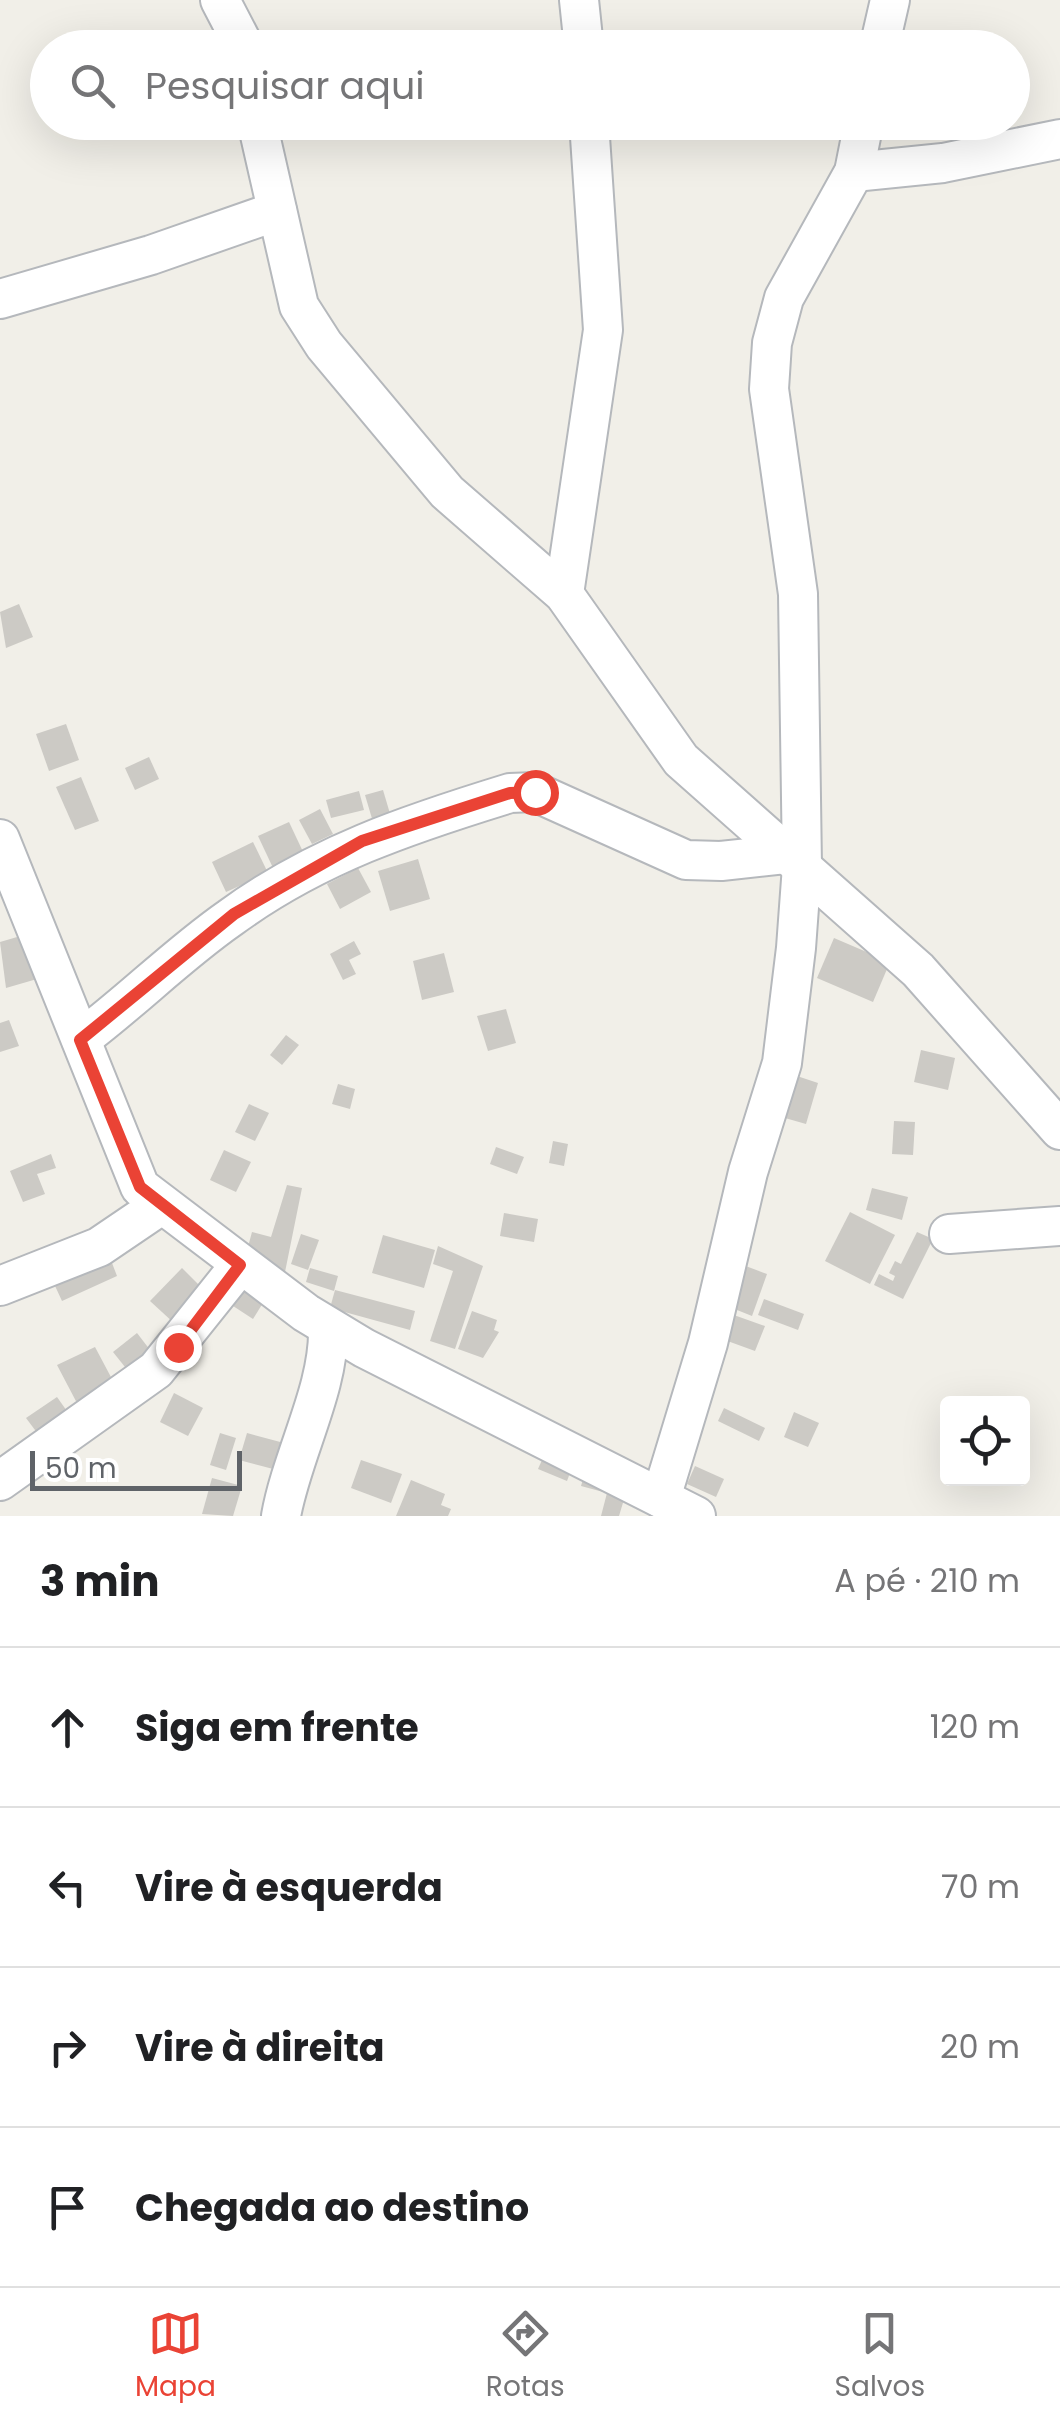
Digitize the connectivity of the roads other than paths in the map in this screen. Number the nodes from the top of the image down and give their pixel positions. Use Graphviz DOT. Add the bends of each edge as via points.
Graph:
graph roads {
  1 [pos="220,0"];
  2 [pos="578,0"];
  3 [pos="890,0"];
  4 [pos="236,30"];
  5 [pos="582,30"];
  6 [pos="883,30"];
  7 [pos="1060,139"];
  8 [pos="261,140"];
  9 [pos="590,140"];
  10 [pos="860,140"];
  11 [pos="854,172"];
  12 [pos="277,211"];
  13 [pos="0,300"];
  14 [pos="564,594"];
  15 [pos="5,858"];
  16 [pos="794,860"];
  17 [pos="80,1040"];
  18 [pos="1060,1130"];
  19 [pos="161,1205"];
  20 [pos="1060,1226"];
  21 [pos="949,1234"];
  22 [pos="240,1265"];
  23 [pos="0,1286"];
  24 [pos="340,1345"];
  25 [pos="0,1481"];
  26 [pos="661,1498"];
  27 [pos="281,1516"];
  28 [pos="696,1516"];
  1 -- 4 [label="street"];
  2 -- 5 [label="street"];
  3 -- 6 [label="street"];
  7 -- 11 [label="street" via="943,163"];
  8 -- 12 [label="street"];
  9 -- 14 [label="street" via="603,330"];
  10 -- 11 [label="street"];
  11 -- 16 [label="street" via="784,298 772,343 769,389 798,594"];
  12 -- 13 [label="street"];
  12 -- 14 [label="street" via="299,306 324,345 447,492"];
  14 -- 16 [label="street" via="681,760"];
  15 -- 17 [label="street"];
  16 -- 17 [label="street" via="686,860 535,792 510,793 362,841 234,914"];
  16 -- 18 [label="street" via="918,970"];
  16 -- 26 [label="street" via="782,1063"];
  17 -- 19 [label="street" via="129,1166"];
  19 -- 22 [label="street"];
  19 -- 23 [label="street" via="99,1247"];
  20 -- 21 [label="street"];
  22 -- 24 [label="street"];
  22 -- 25 [label="street" via="156,1370"];
  24 -- 26 [label="street"];
  24 -- 27 [label="street" via="288,1475"];
  26 -- 28 [label="street"];
}
